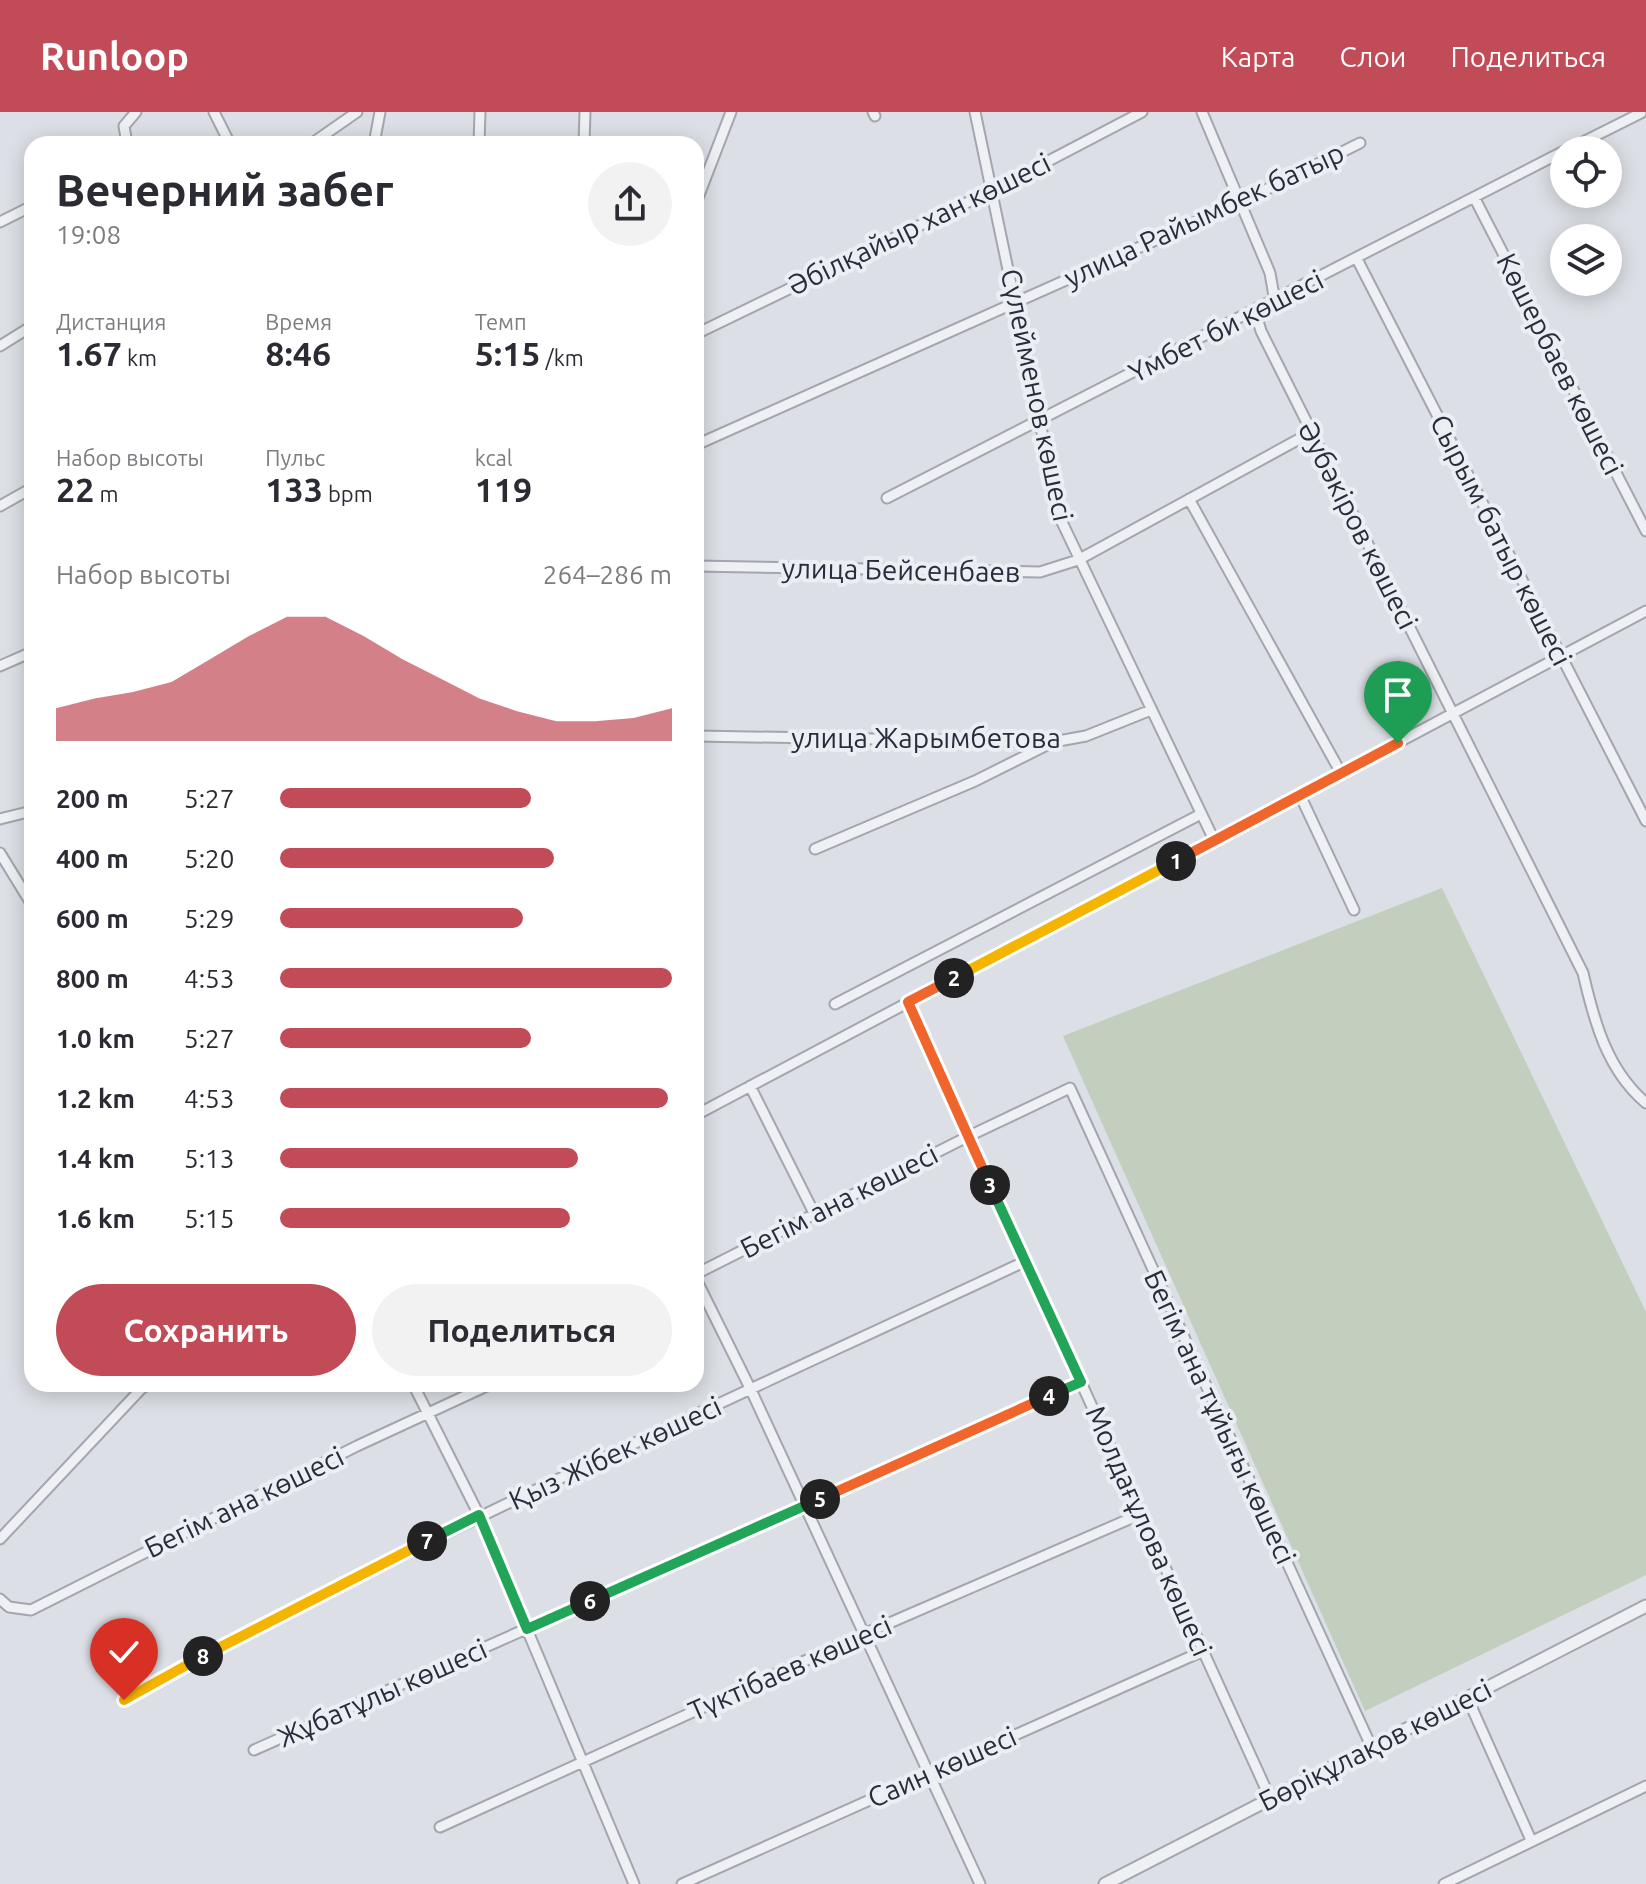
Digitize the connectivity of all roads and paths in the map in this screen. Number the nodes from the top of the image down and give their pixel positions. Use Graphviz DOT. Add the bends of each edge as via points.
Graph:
graph roads {
  1 [pos="136,112"];
  2 [pos="214,112"];
  3 [pos="357,112"];
  4 [pos="380,112"];
  5 [pos="480,112"];
  6 [pos="585,112"];
  7 [pos="731,112"];
  8 [pos="975,112"];
  9 [pos="1142,112"];
  10 [pos="1202,112"];
  11 [pos="1641,112"];
  12 [pos="1646,123"];
  13 [pos="126,136"];
  14 [pos="226,136"];
  15 [pos="322,136"];
  16 [pos="376,136"];
  17 [pos="479,136"];
  18 [pos="584,136"];
  19 [pos="1594,136"];
  20 [pos="1360,143"];
  21 [pos="1550,159"];
  22 [pos="704,182"];
  23 [pos="993,190"];
  24 [pos="1474,197"];
  25 [pos="1241,202"];
  26 [pos="24,210"];
  27 [pos="0,222"];
  28 [pos="1357,259"];
  29 [pos="1017,301"];
  30 [pos="1275,302"];
  31 [pos="704,330"];
  32 [pos="24,331"];
  33 [pos="0,346"];
  34 [pos="1039,421"];
  35 [pos="1312,432"];
  36 [pos="704,441"];
  37 [pos="24,492"];
  38 [pos="887,498"];
  39 [pos="1189,499"];
  40 [pos="0,506"];
  41 [pos="1646,531"];
  42 [pos="1078,560"];
  43 [pos="704,566"];
  44 [pos="1646,611"];
  45 [pos="24,656"];
  46 [pos="1561,657"];
  47 [pos="0,666"];
  48 [pos="1151,710"];
  49 [pos="1454,713"];
  50 [pos="704,736"];
  51 [pos="1053,742"];
  52 [pos="1341,773"];
  53 [pos="1300,795"];
  54 [pos="24,813"];
  55 [pos="1201,814"];
  56 [pos="0,819"];
  57 [pos="1646,821"];
  58 [pos="1214,840"];
  59 [pos="815,849"];
  60 [pos="0,853"];
  61 [pos="24,892"];
  62 [pos="1354,910"];
  63 [pos="908,1002"];
  64 [pos="835,1004"];
  65 [pos="750,1086"];
  66 [pos="1070,1088"];
  67 [pos="1646,1103"];
  68 [pos="704,1111"];
  69 [pos="967,1137"];
  70 [pos="814,1213"];
  71 [pos="1026,1261"];
  72 [pos="704,1273"];
  73 [pos="704,1293"];
  74 [pos="1081,1382"];
  75 [pos="751,1390"];
  76 [pos="139,1392"];
  77 [pos="417,1392"];
  78 [pos="474,1392"];
  79 [pos="429,1413"];
  80 [pos="805,1505"];
  81 [pos="1141,1514"];
  82 [pos="479,1515"];
  83 [pos="0,1539"];
  84 [pos="0,1599"];
  85 [pos="1646,1606"];
  86 [pos="527,1629"];
  87 [pos="864,1634"];
  88 [pos="1203,1651"];
  89 [pos="1467,1697"];
  90 [pos="124,1700"];
  91 [pos="1371,1746"];
  92 [pos="254,1750"];
  93 [pos="583,1762"];
  94 [pos="928,1773"];
  95 [pos="1646,1786"];
  96 [pos="1270,1798"];
  97 [pos="440,1827"];
  98 [pos="1531,1840"];
  99 [pos="634,1884"];
  100 [pos="682,1884"];
  101 [pos="980,1884"];
  102 [pos="1105,1884"];
  103 [pos="1444,1884"];
  1 -- 13 [label="street" via="124,126"];
  2 -- 14 [label="street"];
  3 -- 15 [label="street"];
  4 -- 16 [label="street"];
  5 -- 17 [label="street"];
  6 -- 18 [label="street"];
  7 -- 22 [label="street"];
  8 -- 23 [label="street, Сүлейменов көшесі"];
  9 -- 23 [label="street, Әбілқайыр хан көшесі"];
  10 -- 25 [label="street"];
  11 -- 12 [label="street"];
  11 -- 19 [label="street, Үмбет би көшесі"];
  20 -- 25 [label="street, улица Райымбек батыр"];
  21 -- 24 [label="street, Үмбет би көшесі"];
  23 -- 29 [label="street, Сүлейменов көшесі"];
  23 -- 31 [label="street, Әбілқайыр хан көшесі"];
  24 -- 28 [label="street, Үмбет би көшесі"];
  24 -- 41 [label="street, Көшербаев көшесі"];
  25 -- 29 [label="street, улица Райымбек батыр"];
  25 -- 30 [label="street" via="1270,273"];
  26 -- 27 [label="street"];
  28 -- 30 [label="street, Үмбет би көшесі"];
  28 -- 46 [label="street, Сырым батыр көшесі"];
  29 -- 34 [label="street, Сүлейменов көшесі"];
  29 -- 36 [label="street, улица Райымбек батыр"];
  30 -- 34 [label="street, Үмбет би көшесі"];
  30 -- 35 [label="street, Әубәкіров көшесі" via="1258,321"];
  32 -- 33 [label="street"];
  34 -- 38 [label="street, Үмбет би көшесі"];
  34 -- 42 [label="street, Сүлейменов көшесі" via="1060,518"];
  35 -- 39 [label="street, улица Бейсенбаев"];
  35 -- 49 [label="street, Әубәкіров көшесі"];
  37 -- 40 [label="street"];
  39 -- 42 [label="street, улица Бейсенбаев"];
  39 -- 52 [label="street"];
  42 -- 43 [label="street, улица Бейсенбаев" via="1040,572 1001,574"];
  42 -- 48 [label="street, Сүлейменов көшесі"];
  44 -- 46 [label="street"];
  45 -- 47 [label="street"];
  46 -- 49 [label="street"];
  46 -- 57 [label="street, Сырым батыр көшесі"];
  48 -- 51 [label="street, улица Жарымбетова" via="1086,736"];
  48 -- 55 [label="street, Сүлейменов көшесі"];
  49 -- 52 [label="street"];
  49 -- 67 [label="street, Әубәкіров көшесі" via="1583,973 1606,1050 1619,1075"];
  50 -- 51 [label="street, улица Жарымбетова"];
  51 -- 59 [label="street"];
  52 -- 53 [label="street"];
  53 -- 58 [label="street"];
  53 -- 62 [label="street"];
  54 -- 56 [label="street"];
  55 -- 58 [label="street, Сүлейменов көшесі"];
  55 -- 64 [label="street"];
  58 -- 63 [label="street"];
  60 -- 61 [label="street"];
  63 -- 65 [label="street"];
  63 -- 69 [label="street, Молдағұлова көшесі"];
  65 -- 68 [label="street"];
  65 -- 70 [label="street"];
  66 -- 69 [label="street, Бегім ана көшесі"];
  66 -- 91 [label="street, Бегім ана тұйығы көшесі"];
  69 -- 70 [label="street, Бегім ана көшесі"];
  69 -- 71 [label="street, Молдағұлова көшесі"];
  70 -- 72 [label="street, Бегім ана көшесі"];
  71 -- 74 [label="street, Молдағұлова көшесі"];
  71 -- 75 [label="street, Қыз Жібек көшесі"];
  73 -- 75 [label="street"];
  74 -- 80 [label="street, Жұбатұлы көшесі"];
  74 -- 81 [label="street, Молдағұлова көшесі"];
  75 -- 80 [label="street"];
  75 -- 82 [label="street, Қыз Жібек көшесі"];
  76 -- 83 [label="street"];
  77 -- 79 [label="street"];
  78 -- 79 [label="street, Бегім ана көшесі"];
  79 -- 82 [label="street"];
  79 -- 84 [label="street, Бегім ана көшесі" via="31,1610 9,1607"];
  80 -- 86 [label="street, Жұбатұлы көшесі"];
  80 -- 87 [label="street"];
  81 -- 87 [label="street, Түктібаев көшесі"];
  81 -- 88 [label="street, Молдағұлова көшесі"];
  82 -- 86 [label="street"];
  82 -- 90 [label="street, Қыз Жібек көшесі"];
  85 -- 89 [label="street, Бөріқұлақов көшесі"];
  86 -- 92 [label="street, Жұбатұлы көшесі"];
  86 -- 93 [label="street"];
  87 -- 93 [label="street, Түктібаев көшесі"];
  87 -- 94 [label="street"];
  88 -- 94 [label="street, Саин көшесі"];
  88 -- 96 [label="street, Молдағұлова көшесі"];
  89 -- 91 [label="street, Бөріқұлақов көшесі"];
  89 -- 98 [label="street"];
  91 -- 96 [label="street, Бөріқұлақов көшесі"];
  93 -- 97 [label="street, Түктібаев көшесі"];
  93 -- 99 [label="street"];
  94 -- 100 [label="street, Саин көшесі"];
  94 -- 101 [label="street"];
  95 -- 98 [label="street"];
  96 -- 102 [label="street, Бөріқұлақов көшесі"];
  98 -- 103 [label="street"];
}
